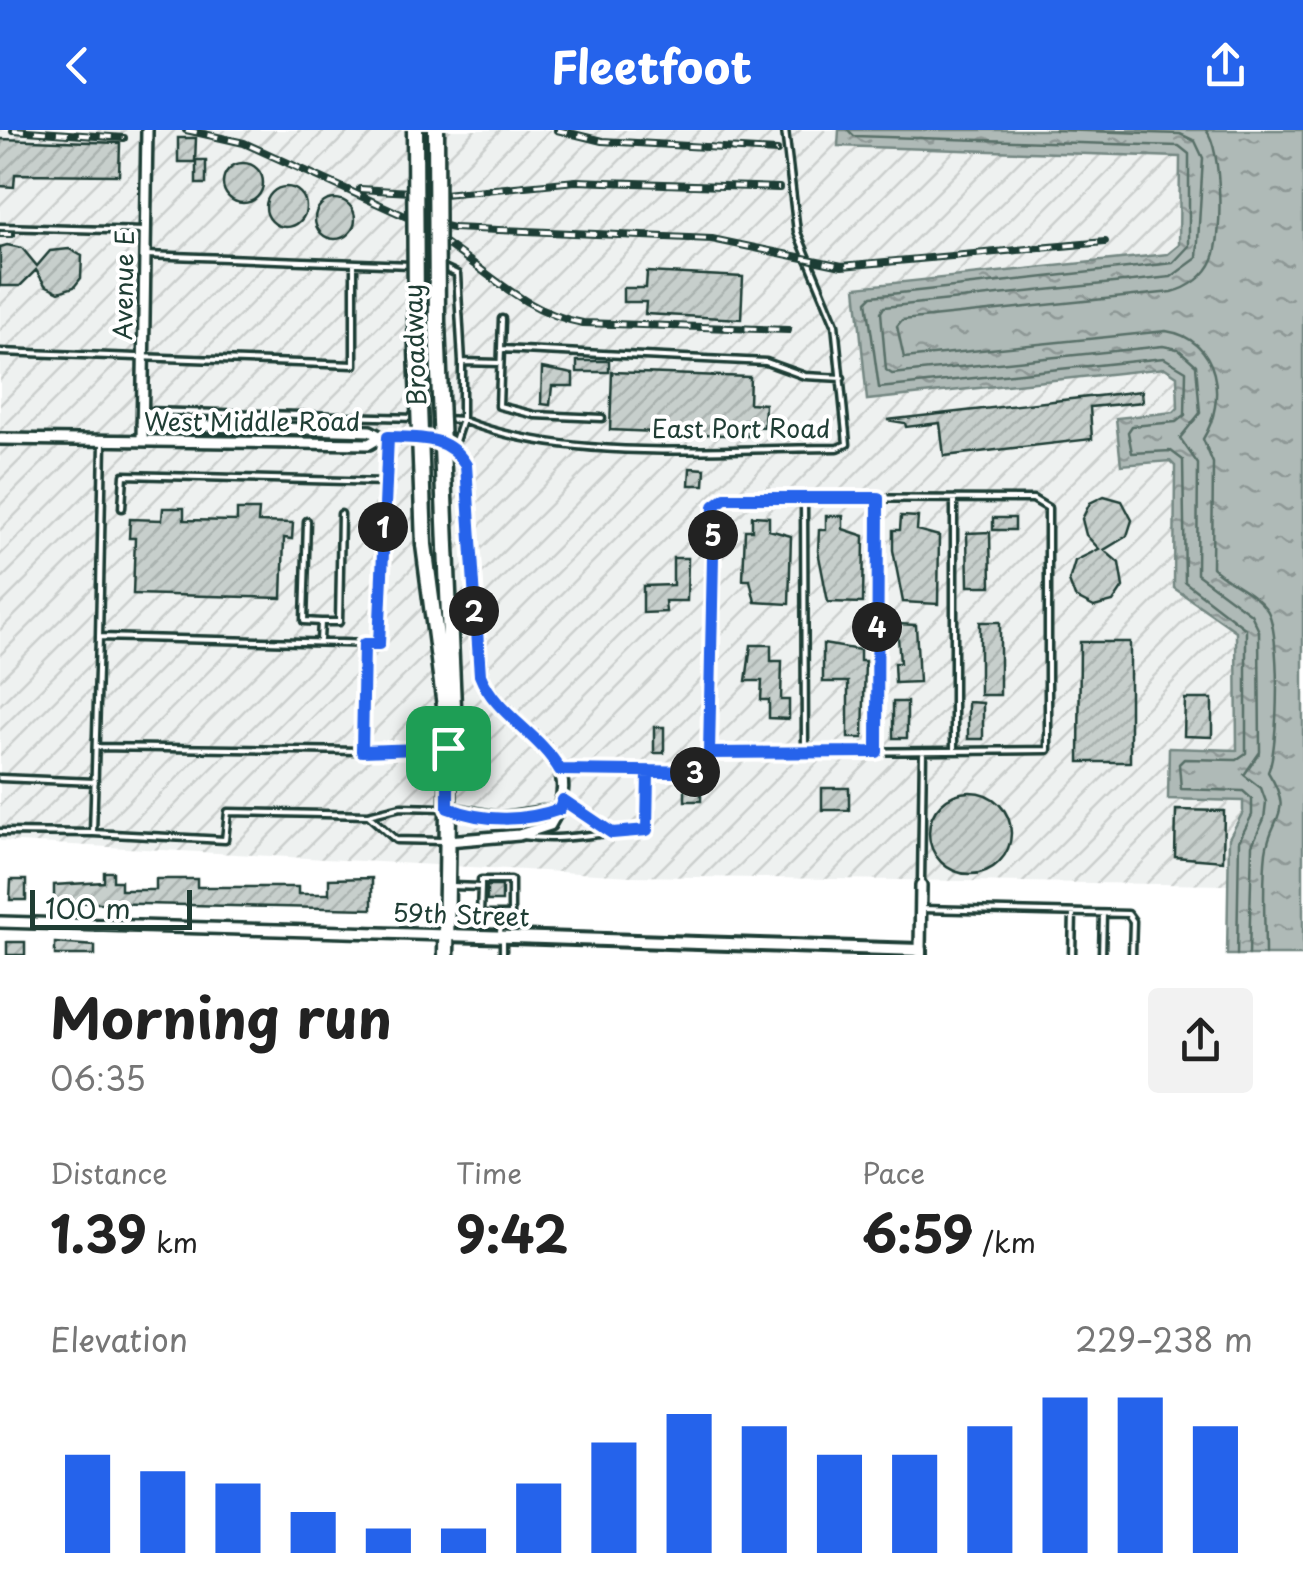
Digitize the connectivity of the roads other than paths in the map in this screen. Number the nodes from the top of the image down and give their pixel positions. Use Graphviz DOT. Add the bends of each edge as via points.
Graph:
graph roads {
  1 [pos="147,130"];
  2 [pos="415,130"];
  3 [pos="436,130"];
  4 [pos="785,130"];
  5 [pos="0,227"];
  6 [pos="145,231"];
  7 [pos="145,254"];
  8 [pos="354,263"];
  9 [pos="502,319"];
  10 [pos="500,349"];
  11 [pos="0,352"];
  12 [pos="143,355"];
  13 [pos="462,362"];
  14 [pos="500,364"];
  15 [pos="842,378"];
  16 [pos="142,411"];
  17 [pos="422,418"];
  18 [pos="602,418"];
  19 [pos="442,419"];
  20 [pos="462,420"];
  21 [pos="142,424"];
  22 [pos="384,437"];
  23 [pos="0,439"];
  24 [pos="103,441"];
  25 [pos="142,442"];
  26 [pos="453,447"];
  27 [pos="385,482"];
  28 [pos="804,498"];
  29 [pos="878,498"];
  30 [pos="954,499"];
  31 [pos="122,508"];
  32 [pos="341,514"];
  33 [pos="307,521"];
  34 [pos="321,622"];
  35 [pos="99,636"];
  36 [pos="320,642"];
  37 [pos="364,644"];
  38 [pos="448,743"];
  39 [pos="96,747"];
  40 [pos="362,751"];
  41 [pos="954,751"];
  42 [pos="805,752"];
  43 [pos="877,752"];
  44 [pos="924,752"];
  45 [pos="709,753"];
  46 [pos="560,770"];
  47 [pos="648,772"];
  48 [pos="0,778"];
  49 [pos="95,782"];
  50 [pos="562,804"];
  51 [pos="448,808"];
  52 [pos="368,816"];
  53 [pos="0,832"];
  54 [pos="94,833"];
  55 [pos="612,833"];
  56 [pos="519,835"];
  57 [pos="448,841"];
  58 [pos="921,885"];
  59 [pos="448,886"];
  60 [pos="480,886"];
  61 [pos="920,909"];
  62 [pos="1073,913"];
  63 [pos="501,914"];
  64 [pos="1103,914"];
  65 [pos="0,922"];
  66 [pos="447,935"];
  67 [pos="502,937"];
  68 [pos="920,952"];
  69 [pos="446,955"];
  70 [pos="503,955"];
  71 [pos="1072,955"];
  72 [pos="1102,955"];
  73 [pos="1132,955"];
  1 -- 6 [label="street, Avenue E"];
  2 -- 38 [label="main road, Broadway, bridge" via="424,545"];
  3 -- 38 [label="main road, Broadway, bridge" via="454,729"];
  4 -- 15 [label="lane, East Port Road" via="797,232 835,324"];
  5 -- 6 [label="lane"];
  6 -- 7 [label="street, Avenue E"];
  7 -- 8 [label="lane"];
  7 -- 12 [label="street, Avenue E"];
  8 -- 12 [label="lane" via="354,364"];
  8 -- 13 [label="lane" via="448,267 457,274"];
  9 -- 10 [label="lane"];
  10 -- 14 [label="lane"];
  10 -- 15 [label="lane" via="766,362 805,376"];
  11 -- 12 [label="lane"];
  12 -- 16 [label="street, Avenue E"];
  13 -- 14 [label="lane"];
  13 -- 20 [label="lane"];
  14 -- 18 [label="lane" via="498,406"];
  15 -- 20 [label="lane, East Port Road" via="850,435 838,448 537,442"];
  16 -- 17 [label="lane"];
  16 -- 21 [label="street, Avenue E"];
  19 -- 20 [label="lane"];
  20 -- 26 [label="lane"];
  21 -- 22 [label="street, West Middle Road" via="370,431"];
  21 -- 25 [label="street, Avenue E"];
  22 -- 25 [label="street, West Middle Road" via="369,444"];
  22 -- 26 [label="street"];
  22 -- 27 [label="lane"];
  23 -- 24 [label="street, West Middle Road"];
  24 -- 25 [label="street, West Middle Road"];
  24 -- 35 [label="lane"];
  26 -- 46 [label="street" via="467,472 480,675 488,696"];
  27 -- 31 [label="lane" via="124,474"];
  27 -- 37 [label="lane" via="379,644"];
  28 -- 29 [label="lane"];
  28 -- 42 [label="lane"];
  28 -- 45 [label="lane" via="725,498 714,506"];
  29 -- 30 [label="lane"];
  29 -- 43 [label="lane"];
  30 -- 41 [label="lane"];
  30 -- 41 [label="lane" via="1033,499 1048,508 1048,750"];
  32 -- 34 [label="lane" via="339,622"];
  33 -- 34 [label="lane" via="304,621"];
  34 -- 36 [label="lane"];
  35 -- 36 [label="lane"];
  35 -- 39 [label="lane"];
  36 -- 37 [label="lane"];
  37 -- 40 [label="lane"];
  38 -- 40 [label="lane"];
  38 -- 51 [label="main road, Broadway"];
  39 -- 40 [label="lane"];
  39 -- 49 [label="lane"];
  41 -- 44 [label="lane"];
  42 -- 43 [label="lane"];
  42 -- 45 [label="lane"];
  43 -- 44 [label="lane"];
  44 -- 58 [label="lane"];
  45 -- 47 [label="lane" via="709,772"];
  46 -- 47 [label="lane"];
  46 -- 50 [label="street"];
  47 -- 55 [label="lane" via="647,830"];
  48 -- 49 [label="lane"];
  49 -- 54 [label="lane"];
  50 -- 51 [label="street" via="501,818"];
  50 -- 55 [label="lane"];
  50 -- 56 [label="street" via="550,825"];
  51 -- 52 [label="lane" via="401,807"];
  51 -- 57 [label="main road, Broadway"];
  52 -- 54 [label="lane" via="228,812 226,840"];
  52 -- 57 [label="lane" via="396,840"];
  53 -- 54 [label="lane"];
  55 -- 56 [label="lane"];
  56 -- 57 [label="street"];
  57 -- 59 [label="main road, Broadway"];
  58 -- 61 [label="street"];
  59 -- 60 [label="lane"];
  59 -- 66 [label="main road, Broadway"];
  60 -- 63 [label="lane" via="480,914"];
  60 -- 63 [label="lane" via="480,880 511,880 511,915"];
  61 -- 62 [label="lane"];
  61 -- 68 [label="street"];
  62 -- 64 [label="lane"];
  62 -- 71 [label="lane"];
  63 -- 67 [label="lane"];
  64 -- 72 [label="lane"];
  64 -- 73 [label="lane" via="1128,914 1133,921"];
  65 -- 66 [label="street, 59th Street"];
  66 -- 67 [label="street, 59th Street"];
  66 -- 69 [label="main road, Broadway"];
  67 -- 68 [label="street, 59th Street"];
  67 -- 70 [label="lane"];
}
